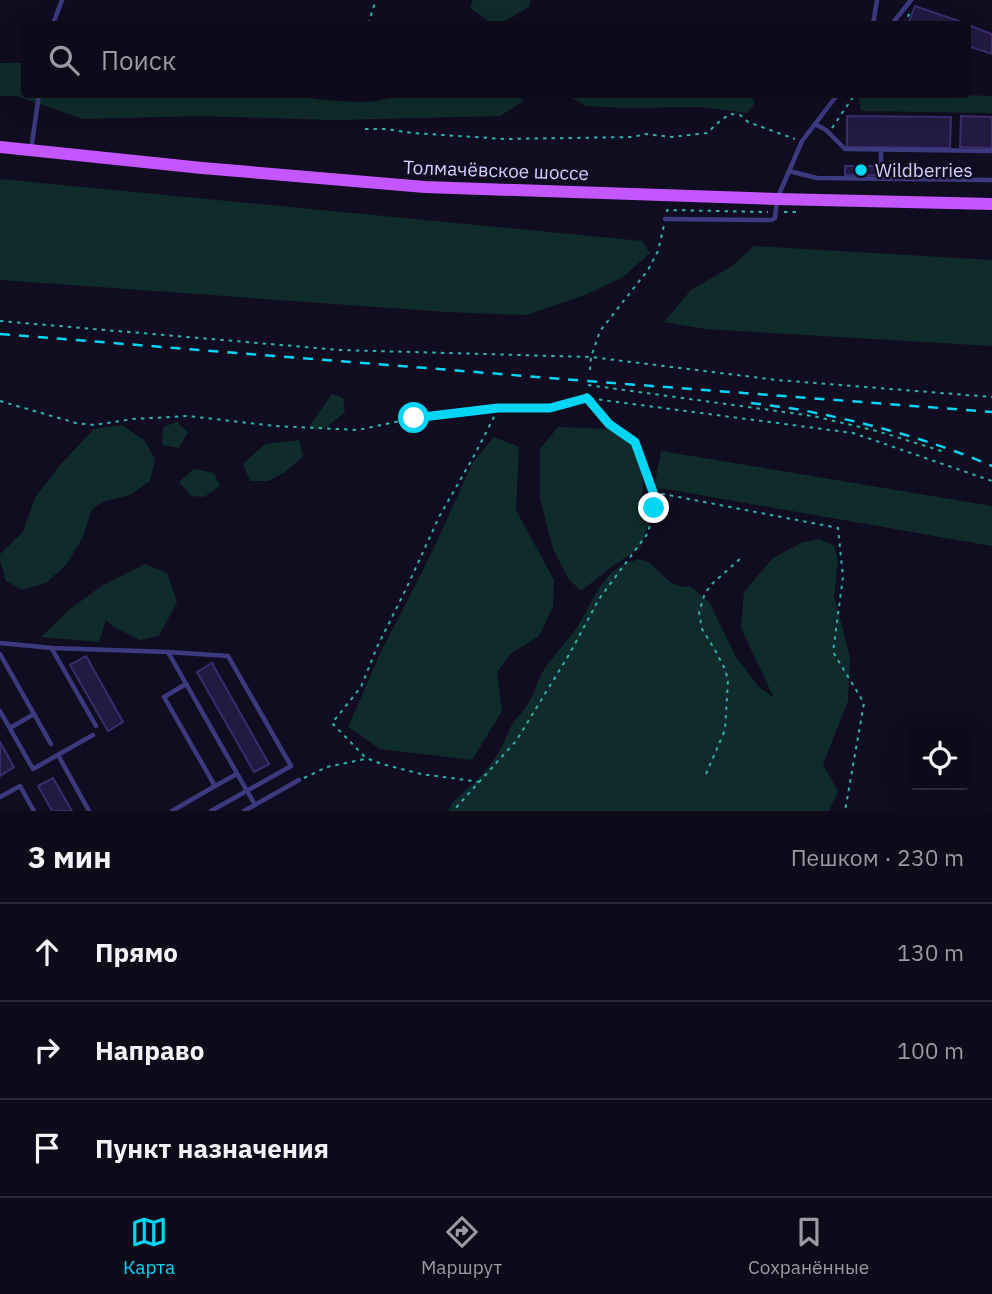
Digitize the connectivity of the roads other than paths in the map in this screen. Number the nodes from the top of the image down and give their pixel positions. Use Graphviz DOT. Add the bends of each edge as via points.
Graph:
graph roads {
  1 [pos="62,0"];
  2 [pos="877,0"];
  3 [pos="911,0"];
  4 [pos="54,21"];
  5 [pos="874,21"];
  6 [pos="894,21"];
  7 [pos="38,98"];
  8 [pos="835,98"];
  9 [pos="815,124"];
  10 [pos="0,147"];
  11 [pos="881,150"];
  12 [pos="31,151"];
  13 [pos="992,151"];
  14 [pos="789,171"];
  15 [pos="881,178"];
  16 [pos="992,180"];
  17 [pos="777,199"];
  18 [pos="992,204"];
  19 [pos="665,219"];
  20 [pos="0,643"];
  21 [pos="52,648"];
  22 [pos="168,652"];
  23 [pos="0,654"];
  24 [pos="186,684"];
  25 [pos="0,711"];
  26 [pos="34,714"];
  27 [pos="96,726"];
  28 [pos="10,728"];
  29 [pos="93,735"];
  30 [pos="51,744"];
  31 [pos="58,755"];
  32 [pos="237,774"];
  33 [pos="299,780"];
  34 [pos="215,786"];
  35 [pos="247,791"];
  36 [pos="0,797"];
  37 [pos="255,805"];
  38 [pos="34,811"];
  39 [pos="89,811"];
  40 [pos="172,811"];
  41 [pos="211,811"];
  42 [pos="244,811"];
  1 -- 4 [label="lane"];
  2 -- 5 [label="lane"];
  3 -- 6 [label="lane"];
  7 -- 12 [label="lane"];
  8 -- 9 [label="lane"];
  9 -- 11 [label="lane" via="845,149"];
  9 -- 14 [label="lane"];
  10 -- 12 [label="main road, Толмачёвское шоссе"];
  11 -- 13 [label="lane"];
  11 -- 15 [label="lane"];
  12 -- 17 [label="main road, Толмачёвское шоссе" via="425,187"];
  14 -- 15 [label="lane" via="817,178"];
  14 -- 17 [label="lane"];
  15 -- 16 [label="lane"];
  17 -- 18 [label="main road, Толмачёвское шоссе"];
  17 -- 19 [label="lane" via="772,220"];
  20 -- 21 [label="lane"];
  21 -- 22 [label="lane"];
  21 -- 27 [label="lane"];
  22 -- 24 [label="lane"];
  22 -- 35 [label="lane" via="228,656 291,766"];
  23 -- 26 [label="lane"];
  24 -- 32 [label="lane"];
  24 -- 34 [label="lane" via="164,697"];
  25 -- 28 [label="lane"];
  26 -- 28 [label="lane"];
  26 -- 30 [label="lane"];
  28 -- 31 [label="lane" via="33,769"];
  29 -- 31 [label="lane"];
  31 -- 39 [label="lane"];
  32 -- 34 [label="lane"];
  32 -- 35 [label="lane"];
  33 -- 37 [label="lane"];
  34 -- 40 [label="lane"];
  35 -- 37 [label="lane"];
  35 -- 41 [label="lane"];
  36 -- 38 [label="lane" via="20,786"];
  37 -- 42 [label="lane"];
}
